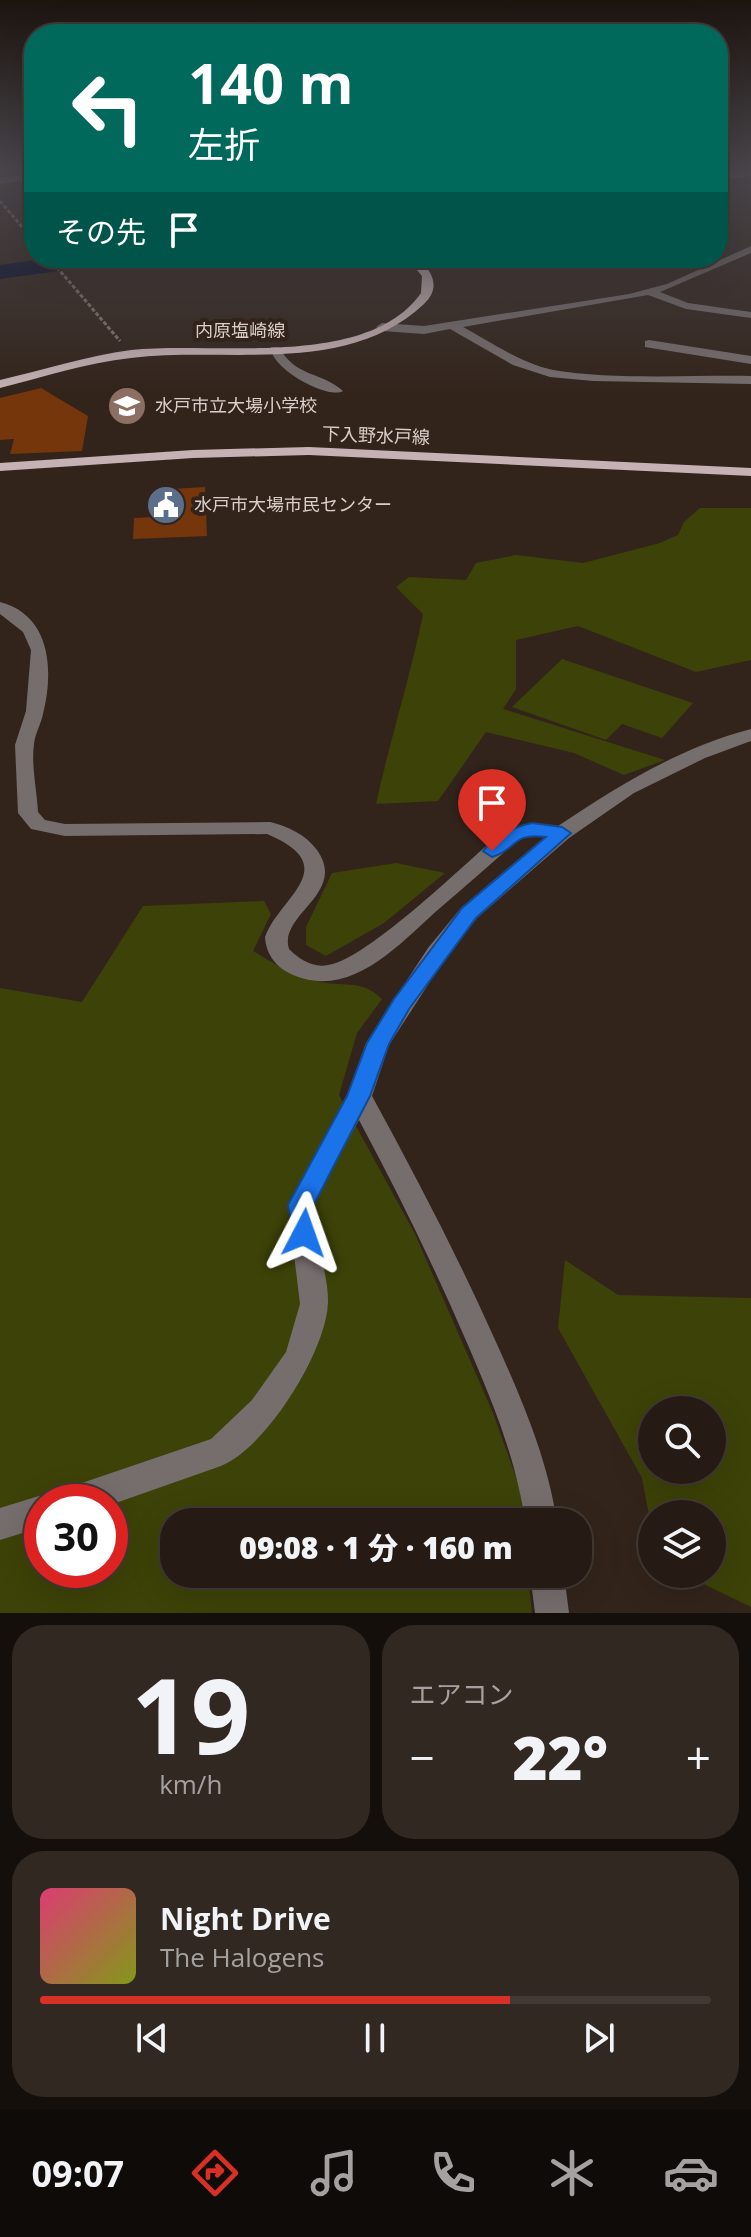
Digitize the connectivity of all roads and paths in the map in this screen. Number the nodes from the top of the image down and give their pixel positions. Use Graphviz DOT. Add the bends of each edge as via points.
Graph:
graph roads {
  1 [pos="751,249"];
  2 [pos="728,260"];
  3 [pos="58,268"];
  4 [pos="421,268"];
  5 [pos="712,268"];
  6 [pos="650,292"];
  7 [pos="751,315"];
  8 [pos="451,325"];
  9 [pos="382,327"];
  10 [pos="649,344"];
  11 [pos="275,350"];
  12 [pos="131,354"];
  13 [pos="751,360"];
  14 [pos="751,380"];
  15 [pos="0,384"];
  16 [pos="337,391"];
  17 [pos="0,467"];
  18 [pos="751,472"];
  19 [pos="0,607"];
  20 [pos="751,735"];
  21 [pos="562,833"];
  22 [pos="359,1096"];
  23 [pos="125,1484"];
  24 [pos="539,1508"];
  25 [pos="24,1517"];
  26 [pos="0,1524"];
  27 [pos="549,1588"];
  28 [pos="552,1613"];
  1 -- 2 [label="street"];
  3 -- 12 [label="path"];
  4 -- 9 [label="main road, 内原塩崎線" via="427,274 426,294 408,313"];
  5 -- 6 [label="street"];
  6 -- 7 [label="street" via="686,306"];
  6 -- 8 [label="street"];
  8 -- 9 [label="street" via="424,330"];
  8 -- 14 [label="street" via="517,362 550,373"];
  9 -- 11 [label="main road, 内原塩崎線" via="332,344"];
  10 -- 13 [label="street"];
  11 -- 12 [label="main road, 内原塩崎線"];
  11 -- 16 [label="street" via="297,374"];
  12 -- 15 [label="main road, 内原塩崎線"];
  17 -- 18 [label="main road, 下入野水戸線" via="305,451"];
  19 -- 21 [label="street" via="31,630 40,650 35,711 24,745 28,813 38,825 65,830 270,828 290,835 315,865 315,881 278,928 276,943 281,956 305,971 322,974 373,955 512,834 532,829"];
  20 -- 21 [label="street" via="627,789"];
  21 -- 22 [label="street" via="469,913 436,954 378,1043"];
  22 -- 23 [label="street" via="301,1205 314,1304 299,1358 263,1410 221,1451"];
  22 -- 24 [label="street" via="432,1231 511,1408"];
  25 -- 26 [label="street"];
  27 -- 28 [label="street"];
}
